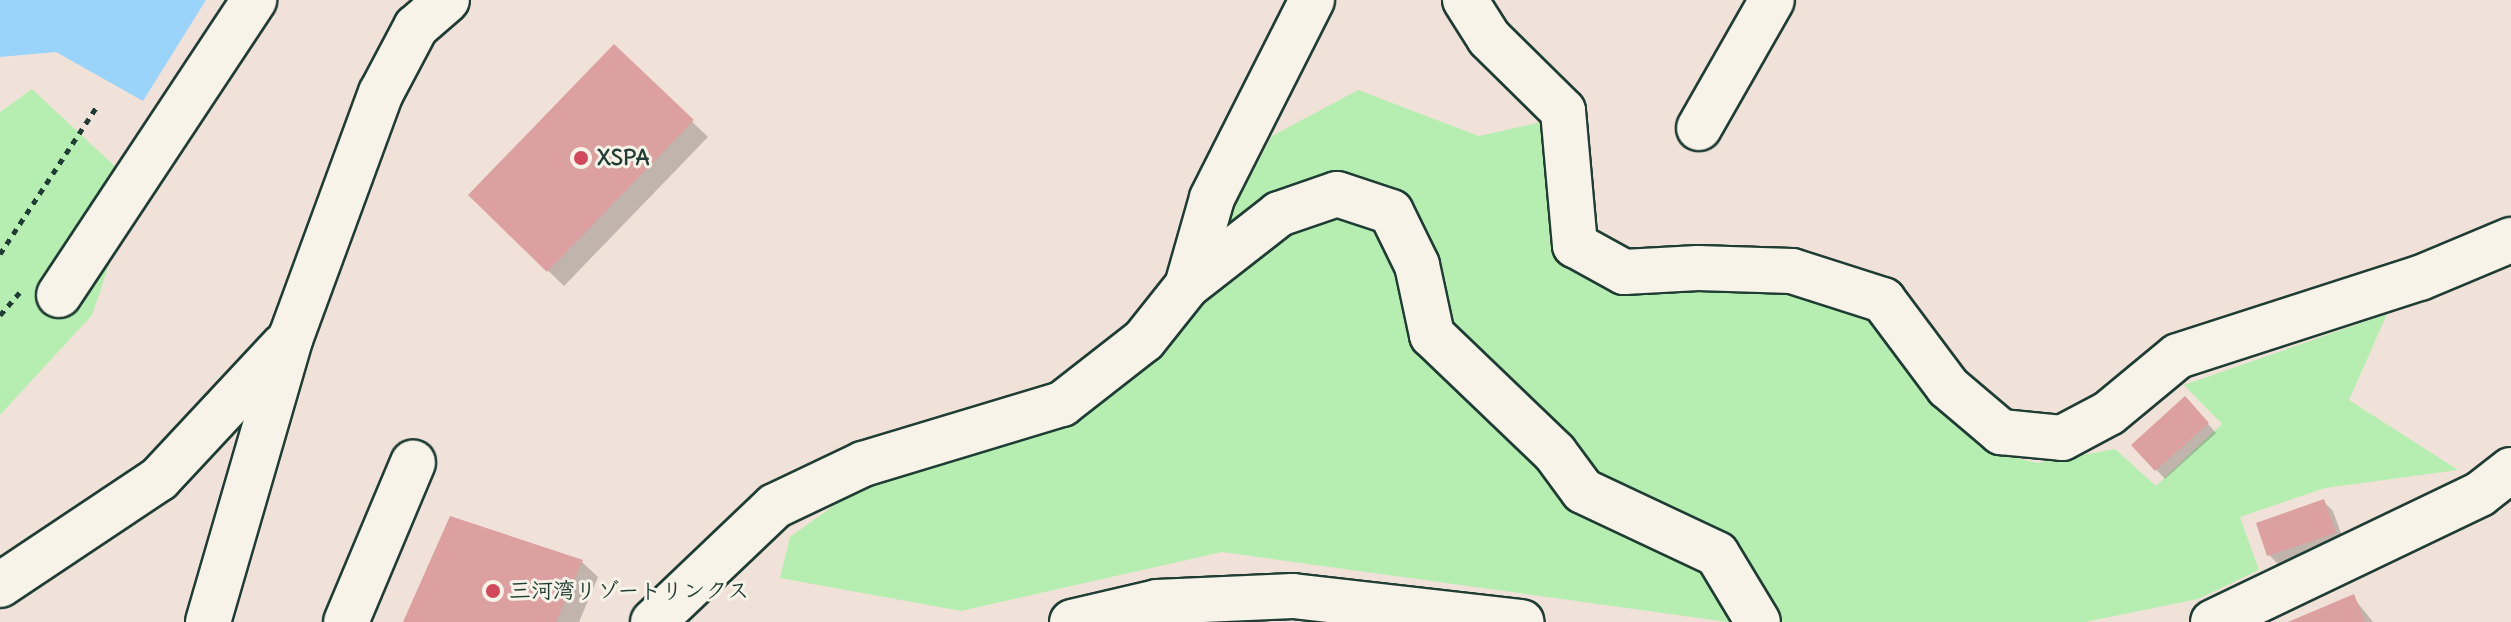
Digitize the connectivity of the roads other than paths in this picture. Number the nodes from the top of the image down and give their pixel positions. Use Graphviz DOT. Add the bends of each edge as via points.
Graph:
graph roads {
  1 [pos="254,0"];
  2 [pos="447,0"];
  3 [pos="1312,0"];
  4 [pos="1465,0"];
  5 [pos="1772,0"];
  6 [pos="1699,128"];
  7 [pos="2511,240"];
  8 [pos="1187,286"];
  9 [pos="59,295"];
  10 [pos="291,337"];
  11 [pos="413,463"];
  12 [pos="2511,470"];
  13 [pos="0,585"];
  14 [pos="208,622"];
  15 [pos="346,622"];
  16 [pos="653,622"];
  17 [pos="1072,622"];
  18 [pos="1522,622"];
  19 [pos="1758,622"];
  20 [pos="2213,622"];
  1 -- 9 [label="street"];
  2 -- 10 [label="street" via="416,27 381,93"];
  3 -- 8 [label="street" via="1212,198"];
  4 -- 7 [label="street" via="1489,38 1563,111 1575,245 1624,272 1792,271 1883,300 1948,387 2001,432 2062,438 2109,413 2178,356 2420,278"];
  5 -- 6 [label="street"];
  8 -- 16 [label="street" via="1144,340 1062,404 863,464 775,506"];
  8 -- 19 [label="street" via="1279,214 1337,194 1391,212 1417,265 1432,335 1555,453 1583,491 1717,554"];
  10 -- 13 [label="street" via="159,479"];
  10 -- 14 [label="street"];
  11 -- 15 [label="street"];
  12 -- 20 [label="street" via="2480,494"];
  17 -- 18 [label="street" via="1157,602 1293,596"];
}
